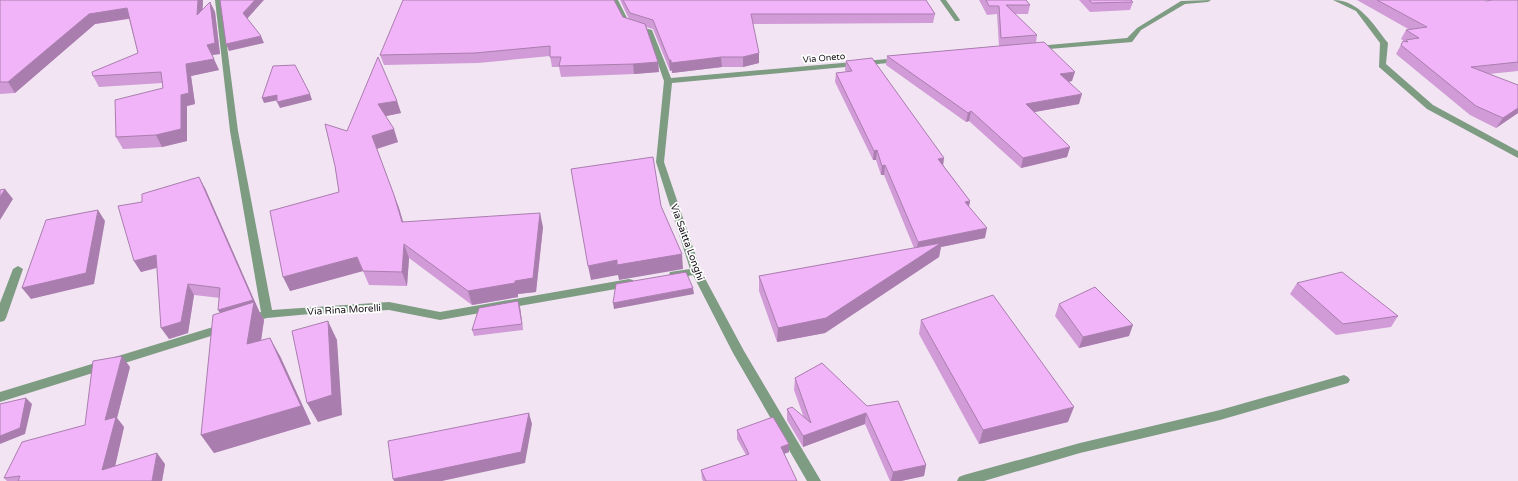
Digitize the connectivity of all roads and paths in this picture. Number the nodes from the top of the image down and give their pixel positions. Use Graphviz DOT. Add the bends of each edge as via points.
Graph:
graph roads {
  1 [pos="218,0"];
  2 [pos="615,0"];
  3 [pos="944,0"];
  4 [pos="1208,0"];
  5 [pos="1336,0"];
  6 [pos="957,20"];
  7 [pos="1030,49"];
  8 [pos="908,59"];
  9 [pos="668,81"];
  10 [pos="1518,155"];
  11 [pos="18,269"];
  12 [pos="696,271"];
  13 [pos="665,276"];
  14 [pos="642,280"];
  15 [pos="267,314"];
  16 [pos="0,318"];
  17 [pos="1344,380"];
  18 [pos="0,398"];
  19 [pos="814,481"];
  20 [pos="964,481"];
  1 -- 15 [label="street" via="234,131"];
  2 -- 9 [label="street, Via Saitta Longhi" via="626,25 650,31"];
  3 -- 6 [label="street"];
  4 -- 7 [label="street" via="1183,2 1139,29 1128,40"];
  5 -- 10 [label="street" via="1358,10 1384,43 1382,65 1430,107"];
  8 -- 9 [label="street, Via Oneto"];
  9 -- 12 [label="street, Via Saitta Longhi" via="660,162"];
  11 -- 16 [label="street"];
  12 -- 13 [label="street"];
  12 -- 19 [label="street, Via Saitta Longhi" via="739,353"];
  14 -- 15 [label="street, Via Rina Morelli" via="440,316 389,306"];
  15 -- 18 [label="street, Via Rina Morelli"];
  17 -- 20 [label="street" via="1220,415 1080,448"];
}
